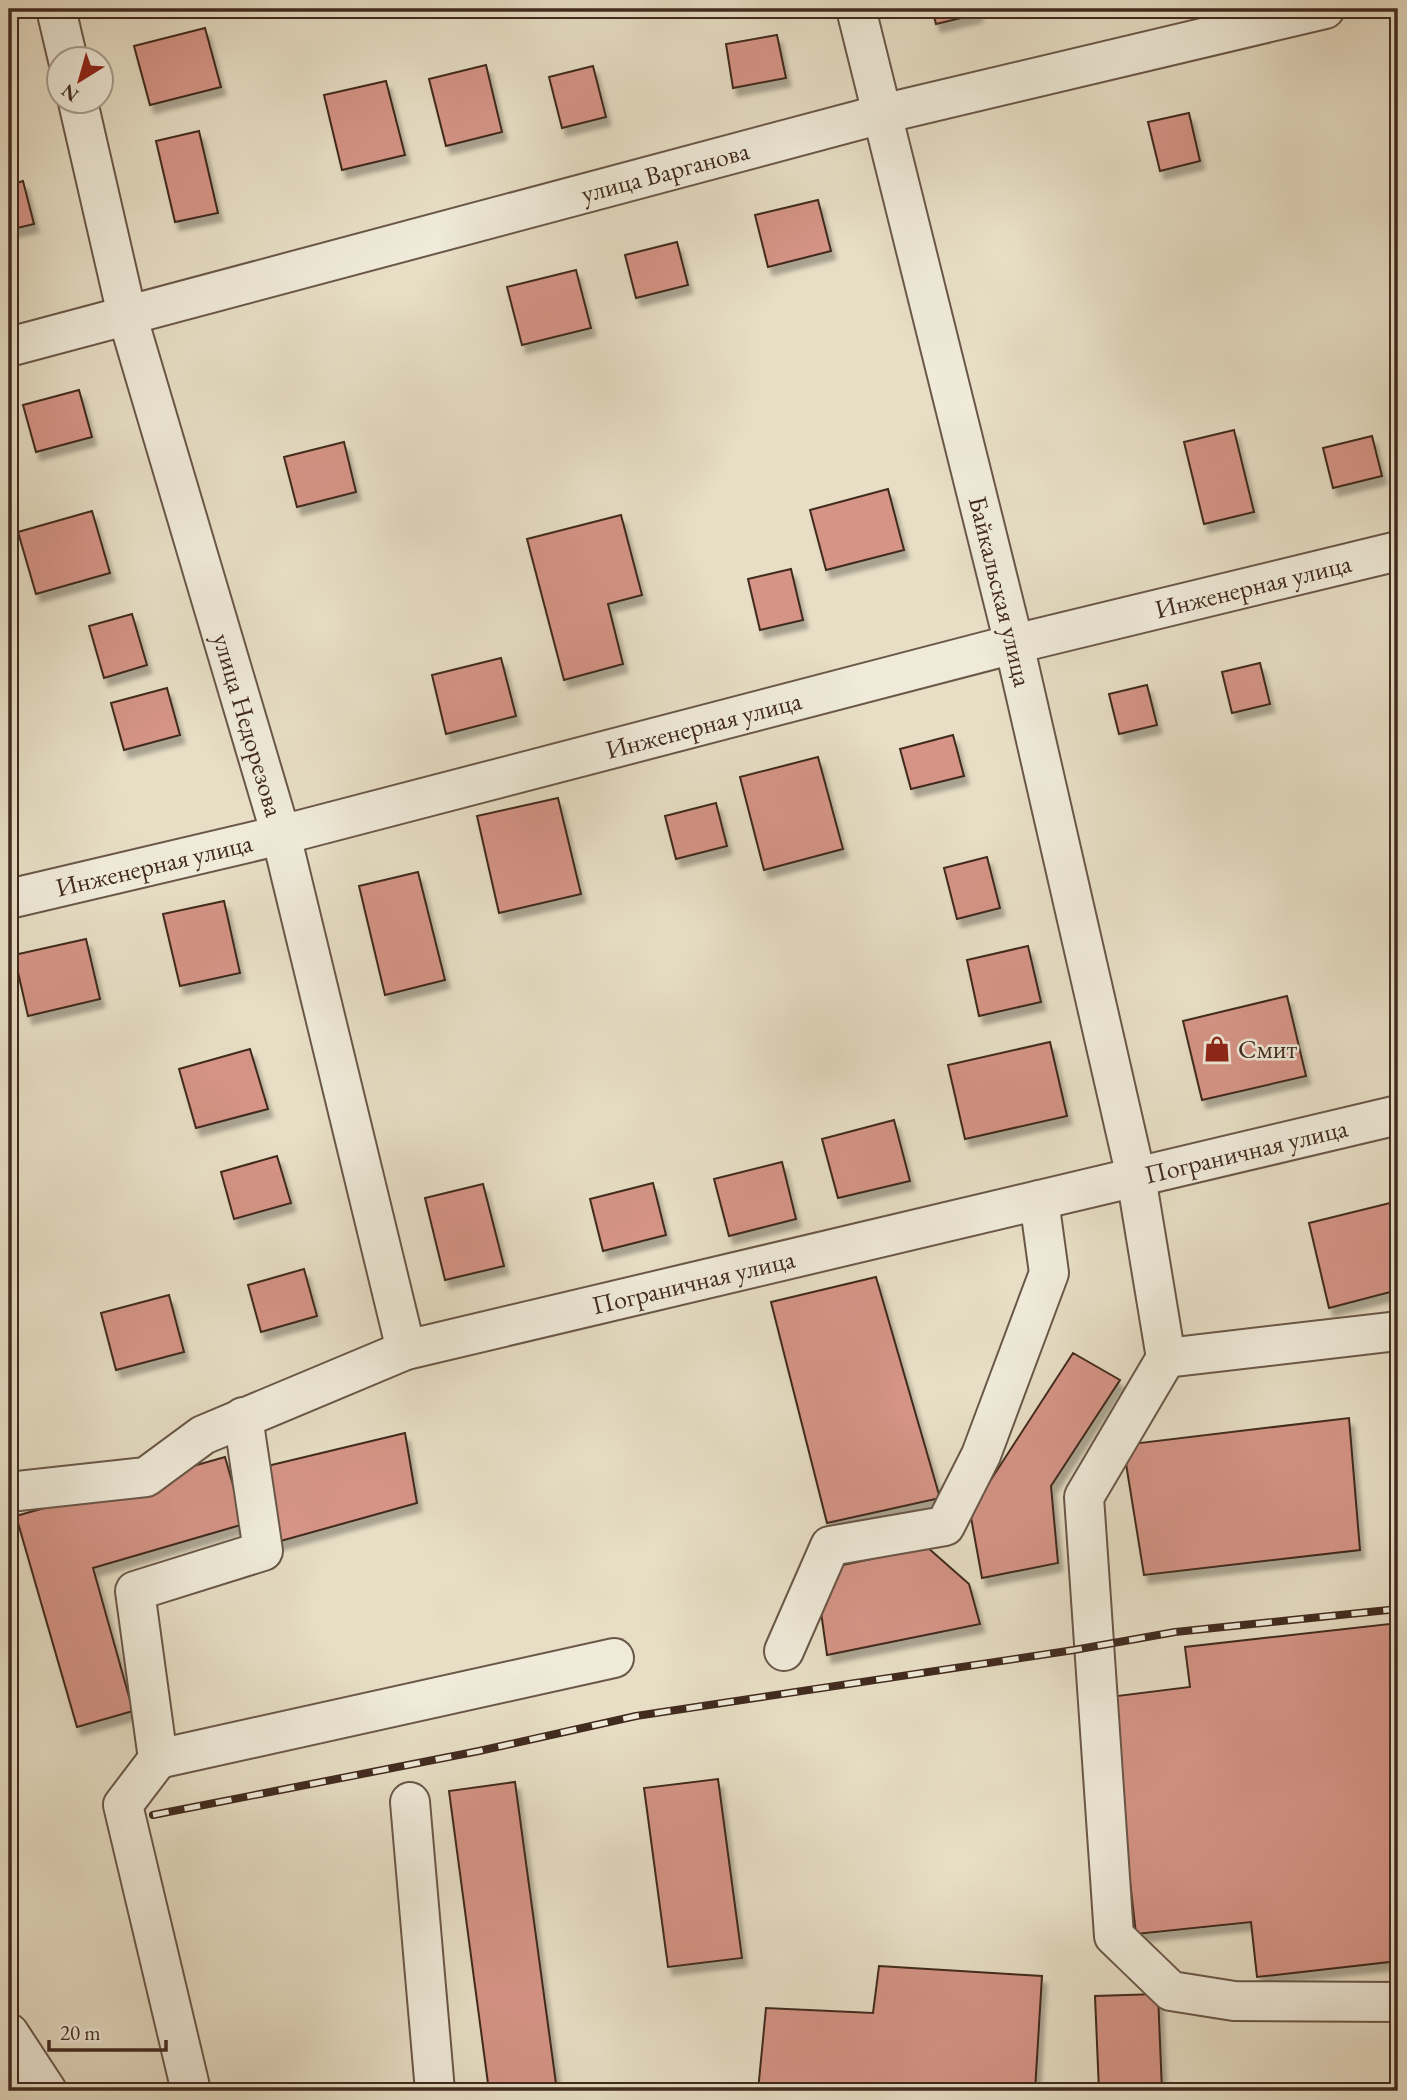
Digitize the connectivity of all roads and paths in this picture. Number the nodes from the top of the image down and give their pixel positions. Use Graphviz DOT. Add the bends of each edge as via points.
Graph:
graph roads {
  1 [pos="57,9"];
  2 [pos="856,9"];
  3 [pos="1325,9"];
  4 [pos="65,46"];
  5 [pos="882,114"];
  6 [pos="81,116"];
  7 [pos="127,315"];
  8 [pos="9,347"];
  9 [pos="1398,551"];
  10 [pos="1014,644"];
  11 [pos="281,835"];
  12 [pos="9,899"];
  13 [pos="1398,1115"];
  14 [pos="1136,1177"];
  15 [pos="1040,1200"];
  16 [pos="1398,1331"];
  17 [pos="406,1350"];
  18 [pos="1166,1358"];
  19 [pos="243,1417"];
  20 [pos="9,1492"];
  21 [pos="784,1651"];
  22 [pos="614,1658"];
  23 [pos="158,1759"];
  24 [pos="410,1802"];
  25 [pos="1398,2002"];
  26 [pos="9,2033"];
  27 [pos="47,2091"];
  28 [pos="191,2091"];
  29 [pos="435,2091"];
  1 -- 4 [label="street"];
  2 -- 5 [label="street, Байкальская улица"];
  3 -- 5 [label="street, улица Варганова"];
  5 -- 7 [label="street, улица Варганова"];
  5 -- 10 [label="street, Байкальская улица"];
  6 -- 7 [label="street, улица Недорезова"];
  7 -- 8 [label="street, улица Варганова"];
  7 -- 11 [label="street, улица Недорезова"];
  9 -- 10 [label="street, Инженерная улица"];
  10 -- 11 [label="street, Инженерная улица"];
  10 -- 14 [label="street, Байкальская улица"];
  11 -- 12 [label="street, Инженерная улица"];
  11 -- 17 [label="street, улица Недорезова"];
  13 -- 14 [label="street, Пограничная улица"];
  14 -- 15 [label="street, Пограничная улица"];
  14 -- 18 [label="street, Байкальская улица"];
  15 -- 17 [label="street, Пограничная улица"];
  15 -- 21 [label="street" via="1049,1273 981,1455 945,1526 830,1546"];
  16 -- 18 [label="street"];
  17 -- 19 [label="street, Пограничная улица"];
  18 -- 25 [label="street" via="1084,1497 1114,1936 1171,1991 1234,2001"];
  19 -- 20 [label="street, Пограничная улица" via="203,1435 146,1477"];
  19 -- 23 [label="street" via="263,1551 135,1591"];
  22 -- 23 [label="street"];
  23 -- 28 [label="street" via="123,1805"];
  24 -- 29 [label="street"];
  26 -- 27 [label="street"];
}
